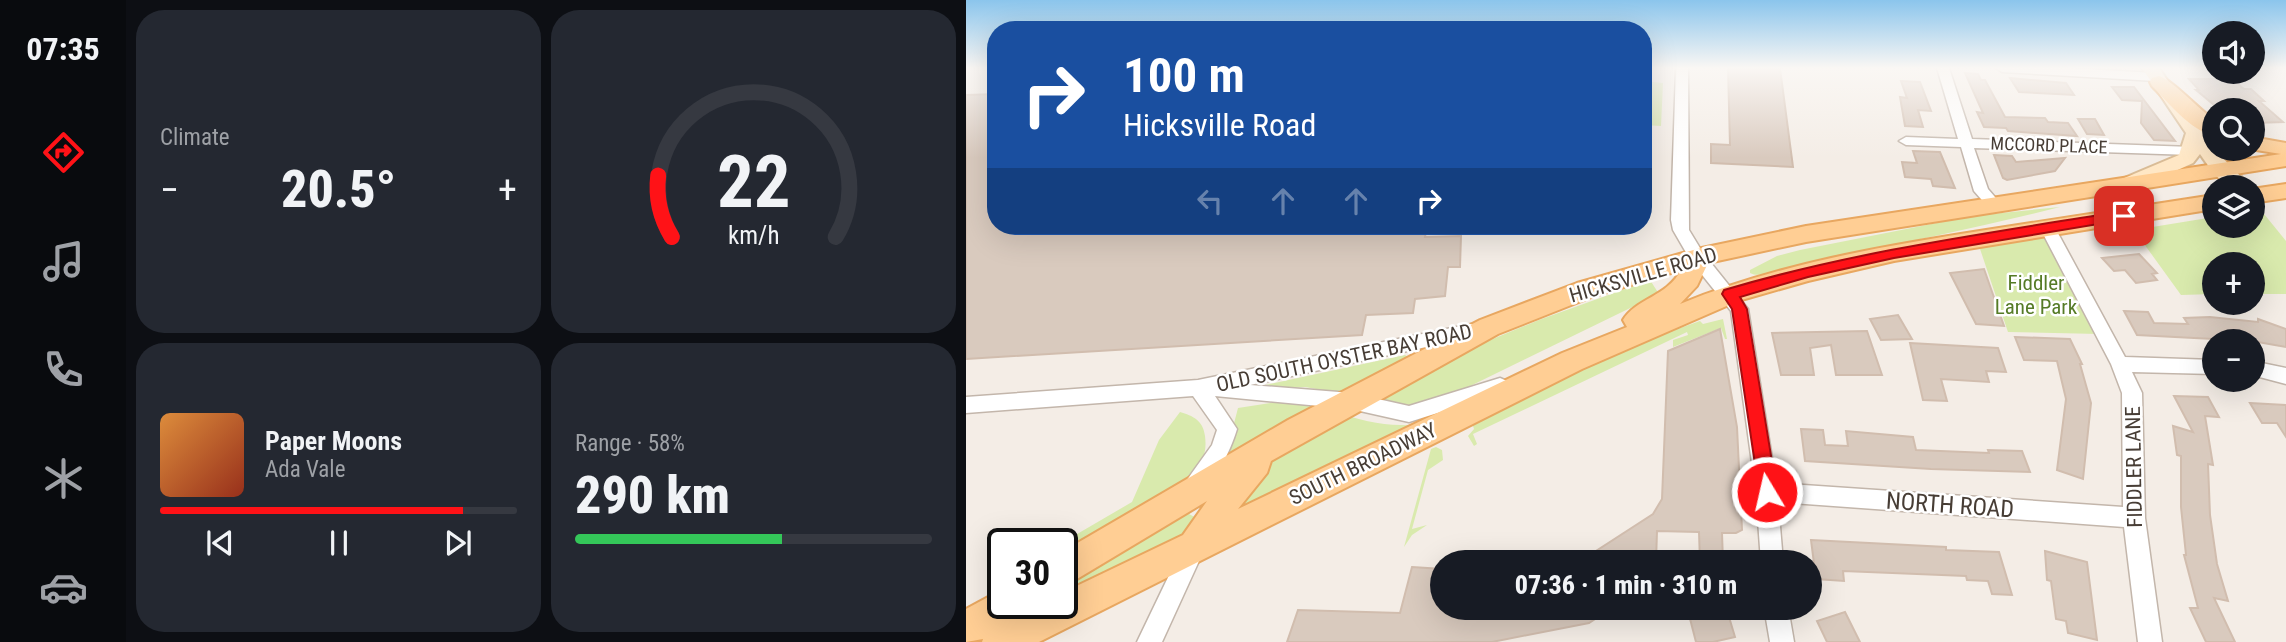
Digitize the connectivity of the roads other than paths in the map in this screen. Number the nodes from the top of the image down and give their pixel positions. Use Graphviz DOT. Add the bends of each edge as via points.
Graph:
graph roads {
  1 [pos="1681,98"];
  2 [pos="1952,98"];
  3 [pos="2176,98"];
  4 [pos="2200,138"];
  5 [pos="1906,141"];
  6 [pos="1964,142"];
  7 [pos="2265,146"];
  8 [pos="2286,149"];
  9 [pos="2286,160"];
  10 [pos="2221,170"];
  11 [pos="2227,175"];
  12 [pos="2129,184"];
  13 [pos="2286,191"];
  14 [pos="2265,194"];
  15 [pos="1993,204"];
  16 [pos="2202,204"];
  17 [pos="1850,227"];
  18 [pos="2048,228"];
  19 [pos="1698,257"];
  20 [pos="1730,294"];
  21 [pos="1489,327"];
  22 [pos="1572,361"];
  23 [pos="2120,364"];
  24 [pos="2202,367"];
  25 [pos="2265,371"];
  26 [pos="2286,376"];
  27 [pos="1198,388"];
  28 [pos="1351,401"];
  29 [pos="966,405"];
  30 [pos="1271,446"];
  31 [pos="1767,492"];
  32 [pos="1173,504"];
  33 [pos="2134,518"];
  34 [pos="1194,547"];
  35 [pos="1772,550"];
  36 [pos="1078,561"];
  37 [pos="987,616"];
  38 [pos="1778,620"];
  39 [pos="966,629"];
  40 [pos="1000,642"];
  41 [pos="1149,642"];
  42 [pos="1782,642"];
  43 [pos="2150,642"];
  1 -- 19 [label="street" via="1679,220"];
  2 -- 6 [label="street"];
  3 -- 4 [label="main road"];
  4 -- 6 [label="street, MCCORD PLACE"];
  4 -- 10 [label="main road"];
  4 -- 12 [label="main road" via="2181,162"];
  5 -- 6 [label="street, MCCORD PLACE"];
  6 -- 15 [label="street" via="1981,191"];
  7 -- 8 [label="main road"];
  9 -- 10 [label="main road, HICKSVILLE ROAD"];
  10 -- 11 [label="main road"];
  10 -- 12 [label="main road, HICKSVILLE ROAD"];
  12 -- 15 [label="main road, HICKSVILLE ROAD"];
  13 -- 14 [label="main road"];
  15 -- 17 [label="main road, HICKSVILLE ROAD"];
  16 -- 18 [label="main road, HICKSVILLE ROAD"];
  17 -- 19 [label="main road, HICKSVILLE ROAD"];
  17 -- 20 [label="main road" via="1734,268 1729,277"];
  18 -- 20 [label="main road, HICKSVILLE ROAD" via="1894,253"];
  18 -- 23 [label="street, FIDDLER LANE"];
  19 -- 20 [label="street"];
  19 -- 21 [label="main road, HICKSVILLE ROAD" via="1586,289"];
  19 -- 22 [label="main road" via="1684,289"];
  20 -- 22 [label="main road, SOUTH BROADWAY"];
  20 -- 31 [label="street" via="1739,309"];
  21 -- 27 [label="street, OLD SOUTH OYSTER BAY ROAD"];
  21 -- 28 [label="main road, HICKSVILLE ROAD"];
  22 -- 28 [label="street, OLD SOUTH OYSTER BAY ROAD" via="1409,414"];
  22 -- 34 [label="main road, SOUTH BROADWAY"];
  23 -- 24 [label="street"];
  23 -- 33 [label="street, FIDDLER LANE" via="2134,410"];
  25 -- 26 [label="street"];
  27 -- 28 [label="street, OLD SOUTH OYSTER BAY ROAD"];
  27 -- 29 [label="street, OLD SOUTH OYSTER BAY ROAD"];
  27 -- 32 [label="street" via="1227,429 1221,449 1206,471"];
  28 -- 30 [label="main road, HICKSVILLE ROAD"];
  30 -- 32 [label="main road, HICKSVILLE ROAD"];
  30 -- 34 [label="main road" via="1232,491"];
  31 -- 33 [label="street, NORTH ROAD"];
  31 -- 35 [label="street"];
  32 -- 36 [label="main road, HICKSVILLE ROAD"];
  33 -- 43 [label="street, FIDDLER LANE"];
  34 -- 40 [label="main road, SOUTH BROADWAY"];
  34 -- 41 [label="street"];
  37 -- 39 [label="main road"];
  38 -- 42 [label="street"];
}
